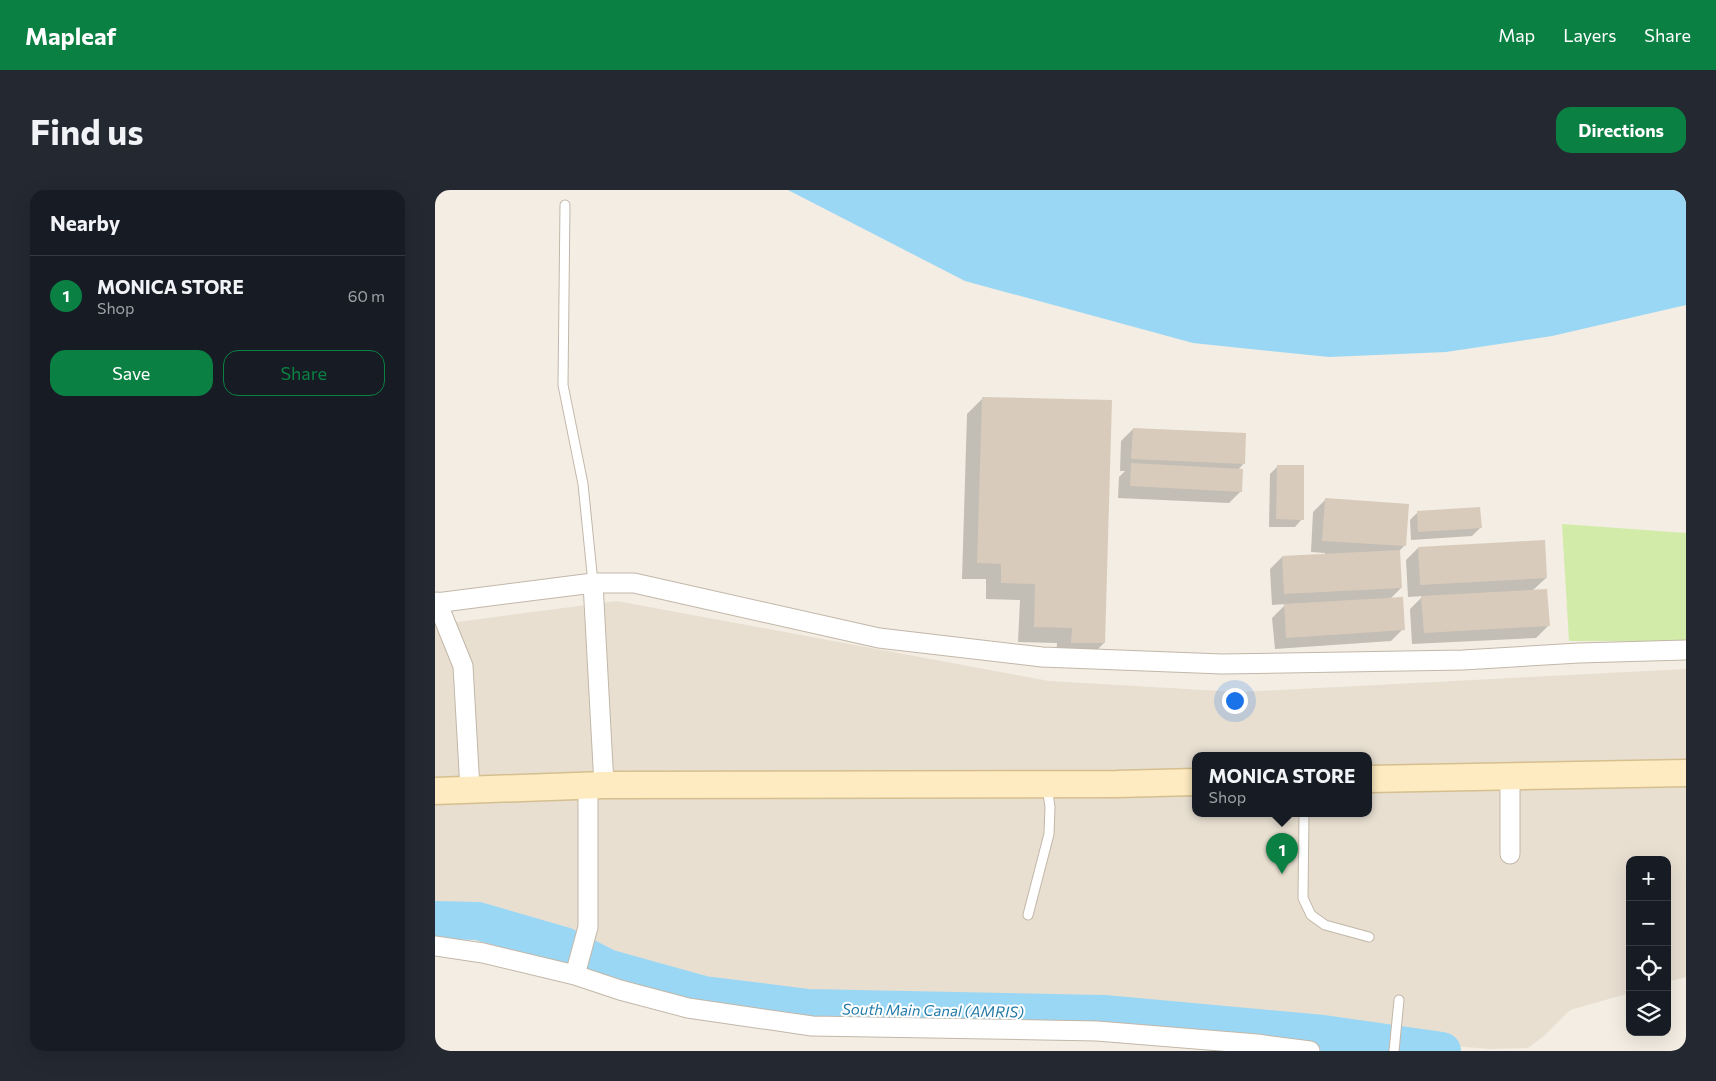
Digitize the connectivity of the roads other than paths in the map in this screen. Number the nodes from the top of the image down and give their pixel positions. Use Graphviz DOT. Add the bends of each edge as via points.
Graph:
graph roads {
  1 [pos="565,205"];
  2 [pos="593,583"];
  3 [pos="436,602"];
  4 [pos="1686,650"];
  5 [pos="1686,773"];
  6 [pos="1510,776"];
  7 [pos="1372,779"];
  8 [pos="1192,782"];
  9 [pos="1047,784"];
  10 [pos="596,785"];
  11 [pos="469,789"];
  12 [pos="435,791"];
  13 [pos="1304,817"];
  14 [pos="1510,854"];
  15 [pos="1028,915"];
  16 [pos="1369,937"];
  17 [pos="435,946"];
  18 [pos="577,969"];
  19 [pos="1399,1000"];
  20 [pos="1310,1051"];
  21 [pos="1394,1051"];
  1 -- 2 [label="lane" via="563,385 583,484"];
  2 -- 3 [label="street"];
  2 -- 4 [label="street" via="642,584 879,638 1043,658 1222,664 1463,660"];
  2 -- 10 [label="street"];
  3 -- 11 [label="street" via="463,666"];
  5 -- 6 [label="street"];
  6 -- 7 [label="street"];
  6 -- 14 [label="street"];
  8 -- 9 [label="street"];
  9 -- 10 [label="street"];
  9 -- 15 [label="lane" via="1049,834"];
  10 -- 11 [label="street"];
  10 -- 18 [label="street" via="588,927"];
  11 -- 12 [label="street"];
  13 -- 16 [label="lane" via="1303,898 1311,915 1325,925"];
  17 -- 18 [label="street"];
  18 -- 20 [label="street" via="620,990 688,1008 812,1026 1097,1031"];
  19 -- 21 [label="lane"];
}
